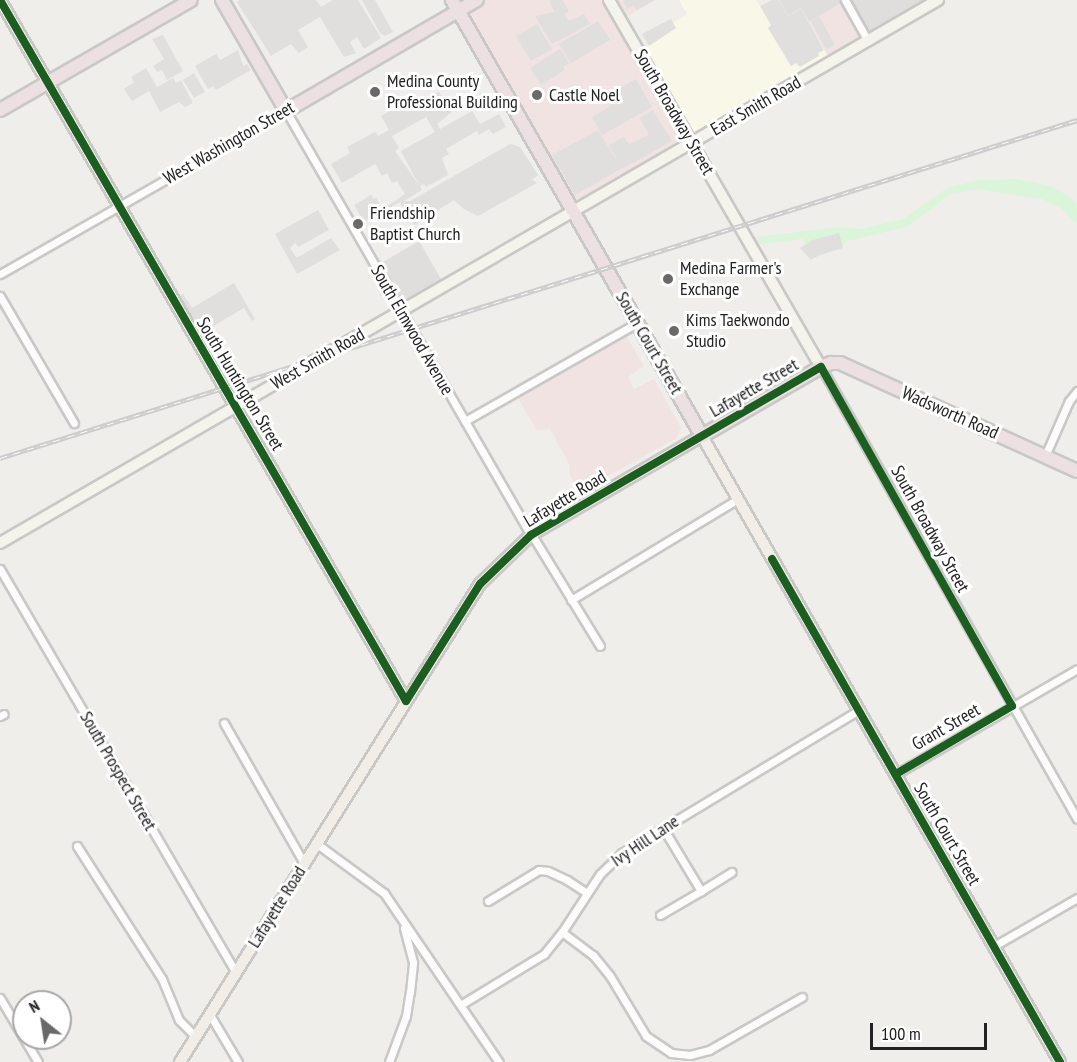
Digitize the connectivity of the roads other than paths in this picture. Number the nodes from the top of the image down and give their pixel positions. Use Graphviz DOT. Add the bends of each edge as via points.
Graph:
graph roads {
  1 [pos="0,0"];
  2 [pos="191,0"];
  3 [pos="222,0"];
  4 [pos="477,0"];
  5 [pos="609,0"];
  6 [pos="845,0"];
  7 [pos="938,0"];
  8 [pos="455,5"];
  9 [pos="868,41"];
  10 [pos="47,83"];
  11 [pos="0,110"];
  12 [pos="286,111"];
  13 [pos="691,143"];
  14 [pos="119,206"];
  15 [pos="574,211"];
  16 [pos="0,274"];
  17 [pos="0,296"];
  18 [pos="402,311"];
  19 [pos="637,323"];
  20 [pos="821,367"];
  21 [pos="1077,391"];
  22 [pos="237,406"];
  23 [pos="465,422"];
  24 [pos="74,423"];
  25 [pos="702,436"];
  26 [pos="1045,456"];
  27 [pos="1077,471"];
  28 [pos="738,499"];
  29 [pos="531,535"];
  30 [pos="0,543"];
  31 [pos="0,569"];
  32 [pos="571,600"];
  33 [pos="600,646"];
  34 [pos="1077,669"];
  35 [pos="406,701"];
  36 [pos="1012,706"];
  37 [pos="859,710"];
  38 [pos="224,723"];
  39 [pos="896,774"];
  40 [pos="1077,819"];
  41 [pos="663,828"];
  42 [pos="317,844"];
  43 [pos="77,846"];
  44 [pos="304,863"];
  45 [pos="732,872"];
  46 [pos="701,891"];
  47 [pos="587,893"];
  48 [pos="1077,898"];
  49 [pos="488,901"];
  50 [pos="660,915"];
  51 [pos="402,923"];
  52 [pos="562,932"];
  53 [pos="994,946"];
  54 [pos="236,973"];
  55 [pos="802,997"];
  56 [pos="0,998"];
  57 [pos="462,1004"];
  58 [pos="210,1015"];
  59 [pos="196,1036"];
  60 [pos="672,1053"];
  61 [pos="38,1062"];
  62 [pos="180,1062"];
  63 [pos="238,1062"];
  64 [pos="389,1062"];
  65 [pos="499,1062"];
  66 [pos="671,1062"];
  67 [pos="1060,1062"];
  1 -- 10 [label="street, South Huntington Street"];
  2 -- 10 [label="highway"];
  3 -- 12 [label="highway, South Elmwood Avenue"];
  4 -- 8 [label="highway, West Washington Street"];
  5 -- 13 [label="street, South Broadway Street"];
  6 -- 9 [label="street"];
  7 -- 9 [label="street, East Smith Road"];
  8 -- 12 [label="highway, West Washington Street"];
  8 -- 15 [label="highway, South Court Street"];
  9 -- 13 [label="street, East Smith Road"];
  10 -- 11 [label="highway"];
  10 -- 14 [label="street, South Huntington Street"];
  12 -- 14 [label="street, West Washington Street"];
  12 -- 18 [label="street, South Elmwood Avenue"];
  13 -- 15 [label="street, East Smith Road"];
  13 -- 20 [label="street, South Broadway Street"];
  14 -- 16 [label="street, West Washington Street"];
  14 -- 22 [label="street, South Huntington Street"];
  15 -- 18 [label="street, West Smith Road"];
  15 -- 19 [label="highway, South Court Street"];
  17 -- 24 [label="street"];
  18 -- 22 [label="street, West Smith Road"];
  18 -- 23 [label="street, South Elmwood Avenue"];
  19 -- 23 [label="street"];
  19 -- 25 [label="highway, South Court Street"];
  20 -- 25 [label="highway, Lafayette Street"];
  20 -- 26 [label="highway, Wadsworth Road" via="840,363"];
  20 -- 36 [label="street, South Broadway Street"];
  21 -- 26 [label="street"];
  22 -- 30 [label="street, West Smith Road"];
  22 -- 35 [label="street, South Huntington Street"];
  23 -- 29 [label="street, South Elmwood Avenue"];
  25 -- 28 [label="main road, South Court Street"];
  25 -- 29 [label="main road, Lafayette Road"];
  26 -- 27 [label="highway, Wadsworth Road"];
  28 -- 32 [label="street"];
  28 -- 37 [label="main road, South Court Street"];
  29 -- 32 [label="street, South Elmwood Avenue"];
  29 -- 35 [label="main road, Lafayette Road" via="480,584"];
  31 -- 54 [label="street, South Prospect Street"];
  32 -- 33 [label="street, South Elmwood Avenue"];
  34 -- 36 [label="street, Grant Street"];
  35 -- 42 [label="main road, Lafayette Road"];
  36 -- 39 [label="street, Grant Street"];
  36 -- 40 [label="street, South Broadway Street"];
  37 -- 39 [label="main road, South Court Street"];
  37 -- 41 [label="street, Ivy Hill Lane"];
  38 -- 44 [label="street"];
  39 -- 53 [label="main road, South Court Street"];
  41 -- 46 [label="street"];
  41 -- 47 [label="street, Ivy Hill Lane" via="611,862"];
  42 -- 44 [label="main road, Lafayette Road"];
  42 -- 51 [label="street" via="384,893"];
  43 -- 59 [label="street" via="162,980 179,1020"];
  44 -- 54 [label="main road, Lafayette Road"];
  45 -- 46 [label="street"];
  46 -- 50 [label="street"];
  47 -- 49 [label="street" via="567,880 539,870"];
  47 -- 52 [label="street, Ivy Hill Lane"];
  48 -- 53 [label="street"];
  51 -- 57 [label="street"];
  51 -- 64 [label="street" via="413,962 406,1016"];
  52 -- 57 [label="street, Ivy Hill Lane" via="535,961"];
  52 -- 60 [label="street" via="593,955 610,976 646,1036"];
  53 -- 67 [label="main road, South Court Street"];
  54 -- 58 [label="main road, Lafayette Road"];
  55 -- 60 [label="street" via="709,1050 690,1055"];
  56 -- 61 [label="street"];
  57 -- 65 [label="street"];
  58 -- 59 [label="main road, Lafayette Road"];
  58 -- 63 [label="street"];
  59 -- 62 [label="main road, Lafayette Road"];
  60 -- 66 [label="street"];
}
